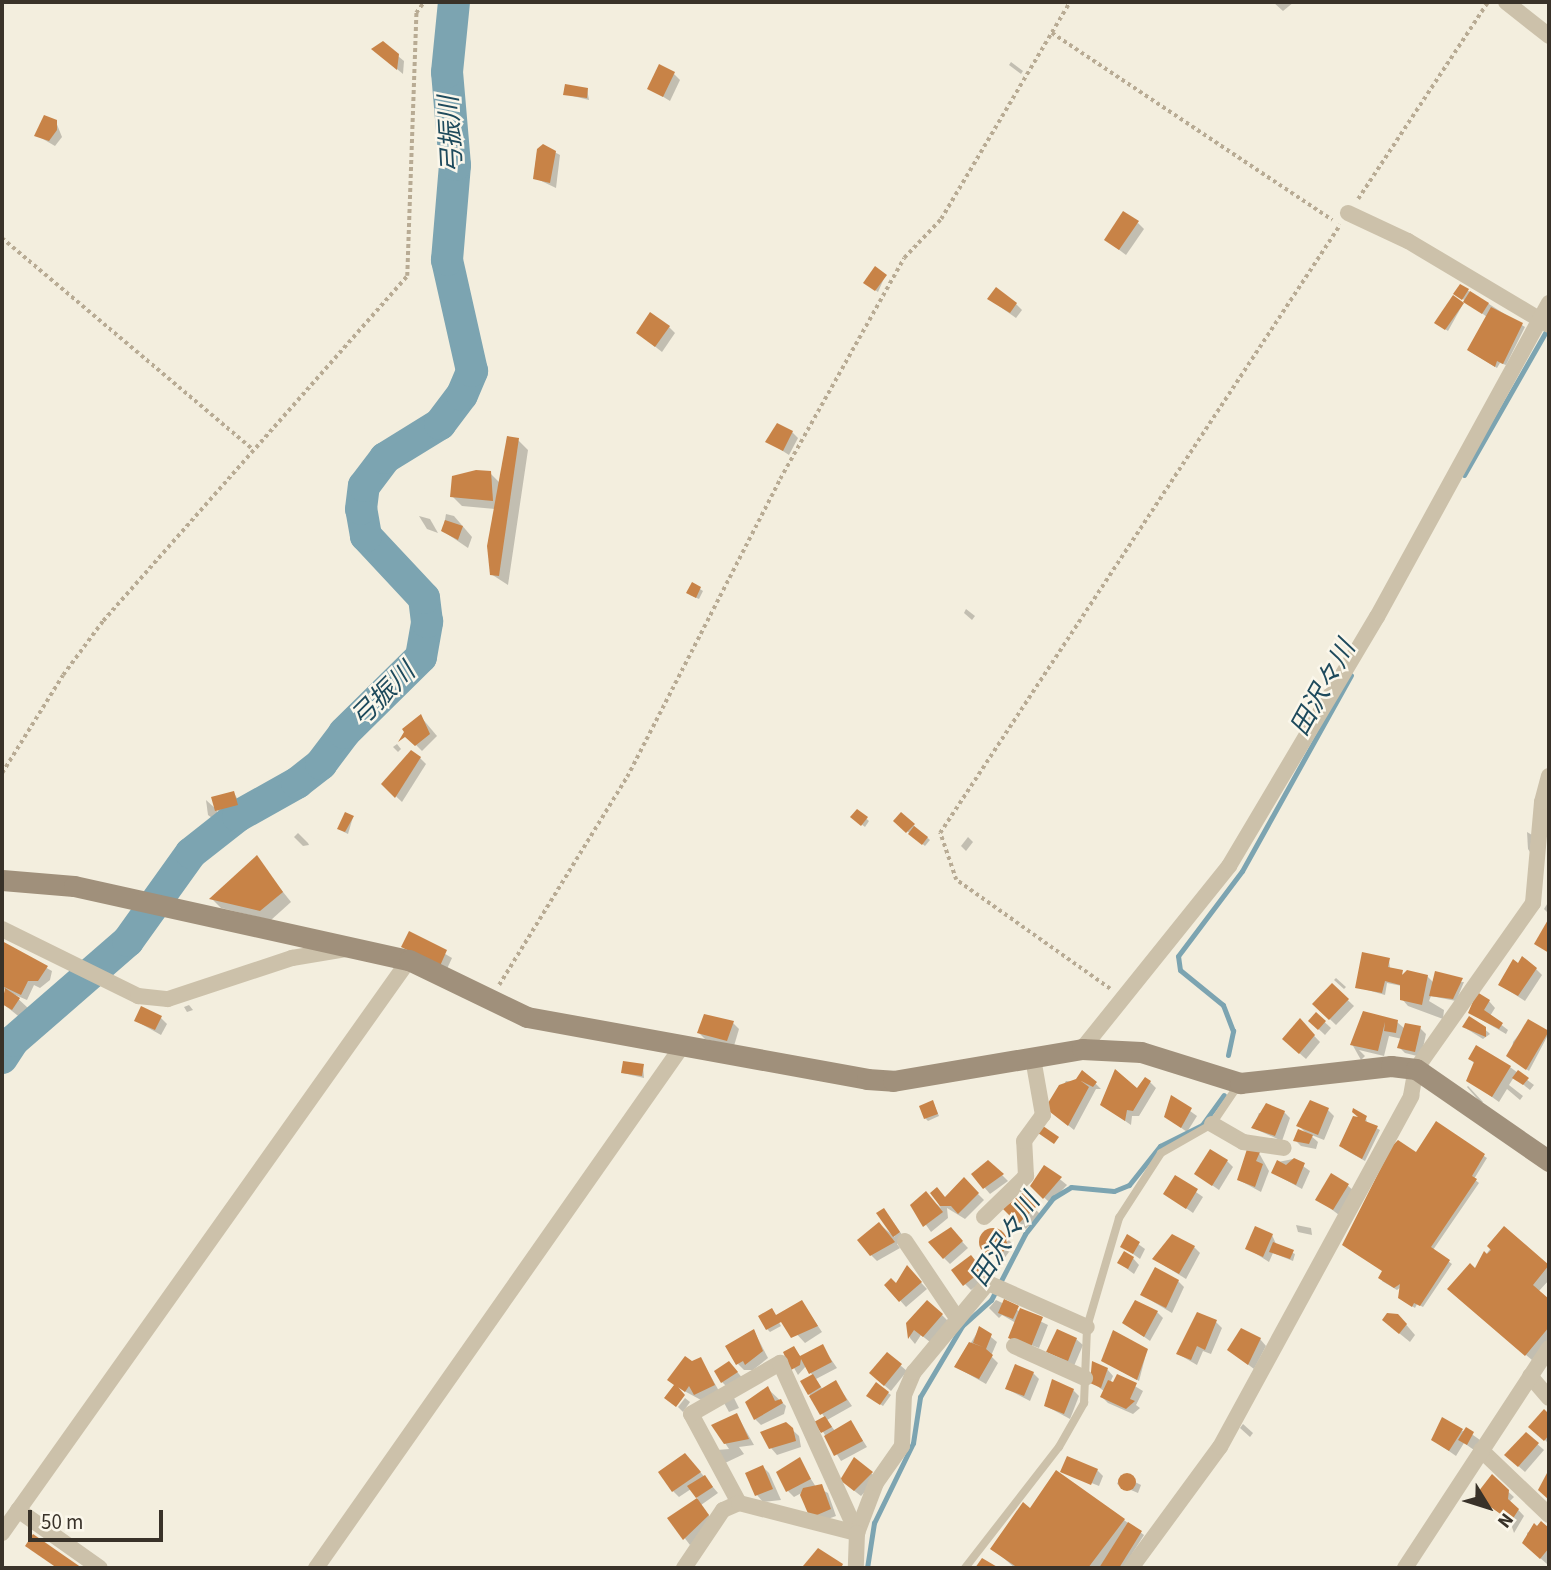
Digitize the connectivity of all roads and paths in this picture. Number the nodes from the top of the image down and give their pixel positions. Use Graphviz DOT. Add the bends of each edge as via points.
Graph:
graph roads {
  1 [pos="424,2"];
  2 [pos="1070,2"];
  3 [pos="1489,2"];
  4 [pos="1506,2"];
  5 [pos="1052,33"];
  6 [pos="1549,36"];
  7 [pos="1344,219"];
  8 [pos="2,238"];
  9 [pos="1549,303"];
  10 [pos="1542,322"];
  11 [pos="251,448"];
  12 [pos="2,774"];
  13 [pos="1549,776"];
  14 [pos="2,880"];
  15 [pos="2,929"];
  16 [pos="354,948"];
  17 [pos="409,960"];
  18 [pos="1123,998"];
  19 [pos="489,1002"];
  20 [pos="683,1045"];
  21 [pos="1082,1049"];
  22 [pos="1034,1058"];
  23 [pos="1416,1069"];
  24 [pos="1240,1083"];
  25 [pos="1212,1124"];
  26 [pos="1284,1148"];
  27 [pos="1549,1161"];
  28 [pos="984,1217"];
  29 [pos="905,1241"];
  30 [pos="957,1318"];
  31 [pos="1087,1327"];
  32 [pos="1013,1346"];
  33 [pos="1549,1348"];
  34 [pos="1530,1376"];
  35 [pos="1085,1378"];
  36 [pos="1549,1398"];
  37 [pos="1481,1450"];
  38 [pos="739,1503"];
  39 [pos="18,1510"];
  40 [pos="1549,1515"];
  41 [pos="2,1533"];
  42 [pos="857,1533"];
  43 [pos="100,1568"];
  44 [pos="316,1568"];
  45 [pos="684,1568"];
  46 [pos="856,1568"];
  47 [pos="965,1568"];
  48 [pos="1131,1568"];
  49 [pos="1405,1568"];
  1 -- 11 [label="path" via="416,13 407,276"];
  2 -- 5 [label="path"];
  3 -- 7 [label="path"];
  4 -- 6 [label="street"];
  5 -- 7 [label="path"];
  5 -- 19 [label="path" via="941,219 904,258 780,479 627,777"];
  7 -- 10 [label="street" via="1408,241"];
  7 -- 18 [label="path" via="940,833 956,880"];
  8 -- 11 [label="path"];
  9 -- 10 [label="street"];
  10 -- 18 [label="street" via="1377,617 1229,866"];
  11 -- 12 [label="path" via="103,621 63,675"];
  13 -- 23 [label="street" via="1542,802 1533,904"];
  14 -- 16 [label="street" via="74,886"];
  15 -- 16 [label="street" via="138,996 168,999 292,958"];
  16 -- 17 [label="street"];
  17 -- 19 [label="street"];
  17 -- 39 [label="street"];
  18 -- 21 [label="street"];
  19 -- 20 [label="street" via="527,1017"];
  20 -- 22 [label="street" via="893,1082"];
  20 -- 44 [label="street"];
  21 -- 22 [label="street"];
  21 -- 24 [label="street" via="1141,1052"];
  22 -- 28 [label="street" via="1042,1115 1024,1141 1026,1176"];
  23 -- 24 [label="street" via="1391,1066"];
  23 -- 27 [label="street"];
  23 -- 48 [label="street" via="1411,1096 1220,1447"];
  24 -- 25 [label="lane"];
  25 -- 26 [label="street" via="1243,1142"];
  25 -- 31 [label="lane" via="1161,1153 1119,1218"];
  29 -- 30 [label="street"];
  30 -- 31 [label="street" via="988,1283"];
  30 -- 42 [label="street" via="914,1372 904,1395 902,1447 876,1483"];
  31 -- 35 [label="lane"];
  32 -- 35 [label="street"];
  33 -- 34 [label="street"];
  34 -- 36 [label="street"];
  34 -- 37 [label="street"];
  35 -- 47 [label="lane" via="1084,1403 1059,1447"];
  37 -- 40 [label="street"];
  37 -- 49 [label="street"];
  38 -- 42 [label="street"];
  38 -- 42 [label="street" via="691,1414 780,1363"];
  38 -- 45 [label="street" via="723,1510"];
  39 -- 41 [label="street"];
  39 -- 43 [label="street"];
  42 -- 46 [label="street"];
}
